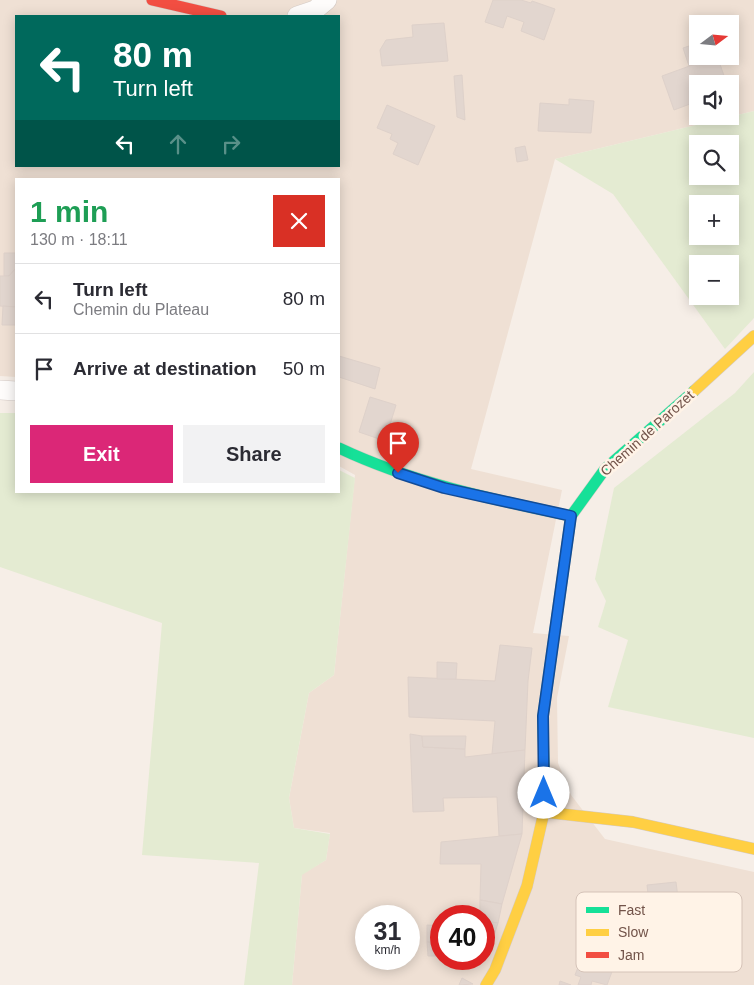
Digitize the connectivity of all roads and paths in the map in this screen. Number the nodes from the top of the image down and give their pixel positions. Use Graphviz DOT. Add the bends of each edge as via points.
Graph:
graph roads {
  1 [pos="152,0"];
  2 [pos="327,0"];
  3 [pos="217,15"];
  4 [pos="300,15"];
  5 [pos="754,336"];
  6 [pos="0,390"];
  7 [pos="15,392"];
  8 [pos="340,449"];
  9 [pos="571,516"];
  10 [pos="544,812"];
  11 [pos="754,849"];
  12 [pos="486,985"];
  1 -- 3 [label="street"];
  2 -- 4 [label="street" via="315,10"];
  5 -- 9 [label="street, Chemin de Parozet" via="604,469"];
  6 -- 7 [label="street"];
  8 -- 9 [label="street" via="367,463 444,488"];
  9 -- 10 [label="street, Chemin de Parozet" via="543,716"];
  10 -- 11 [label="street" via="633,822"];
  10 -- 12 [label="street, Chemin de Parozet" via="527,886 495,970"];
}
